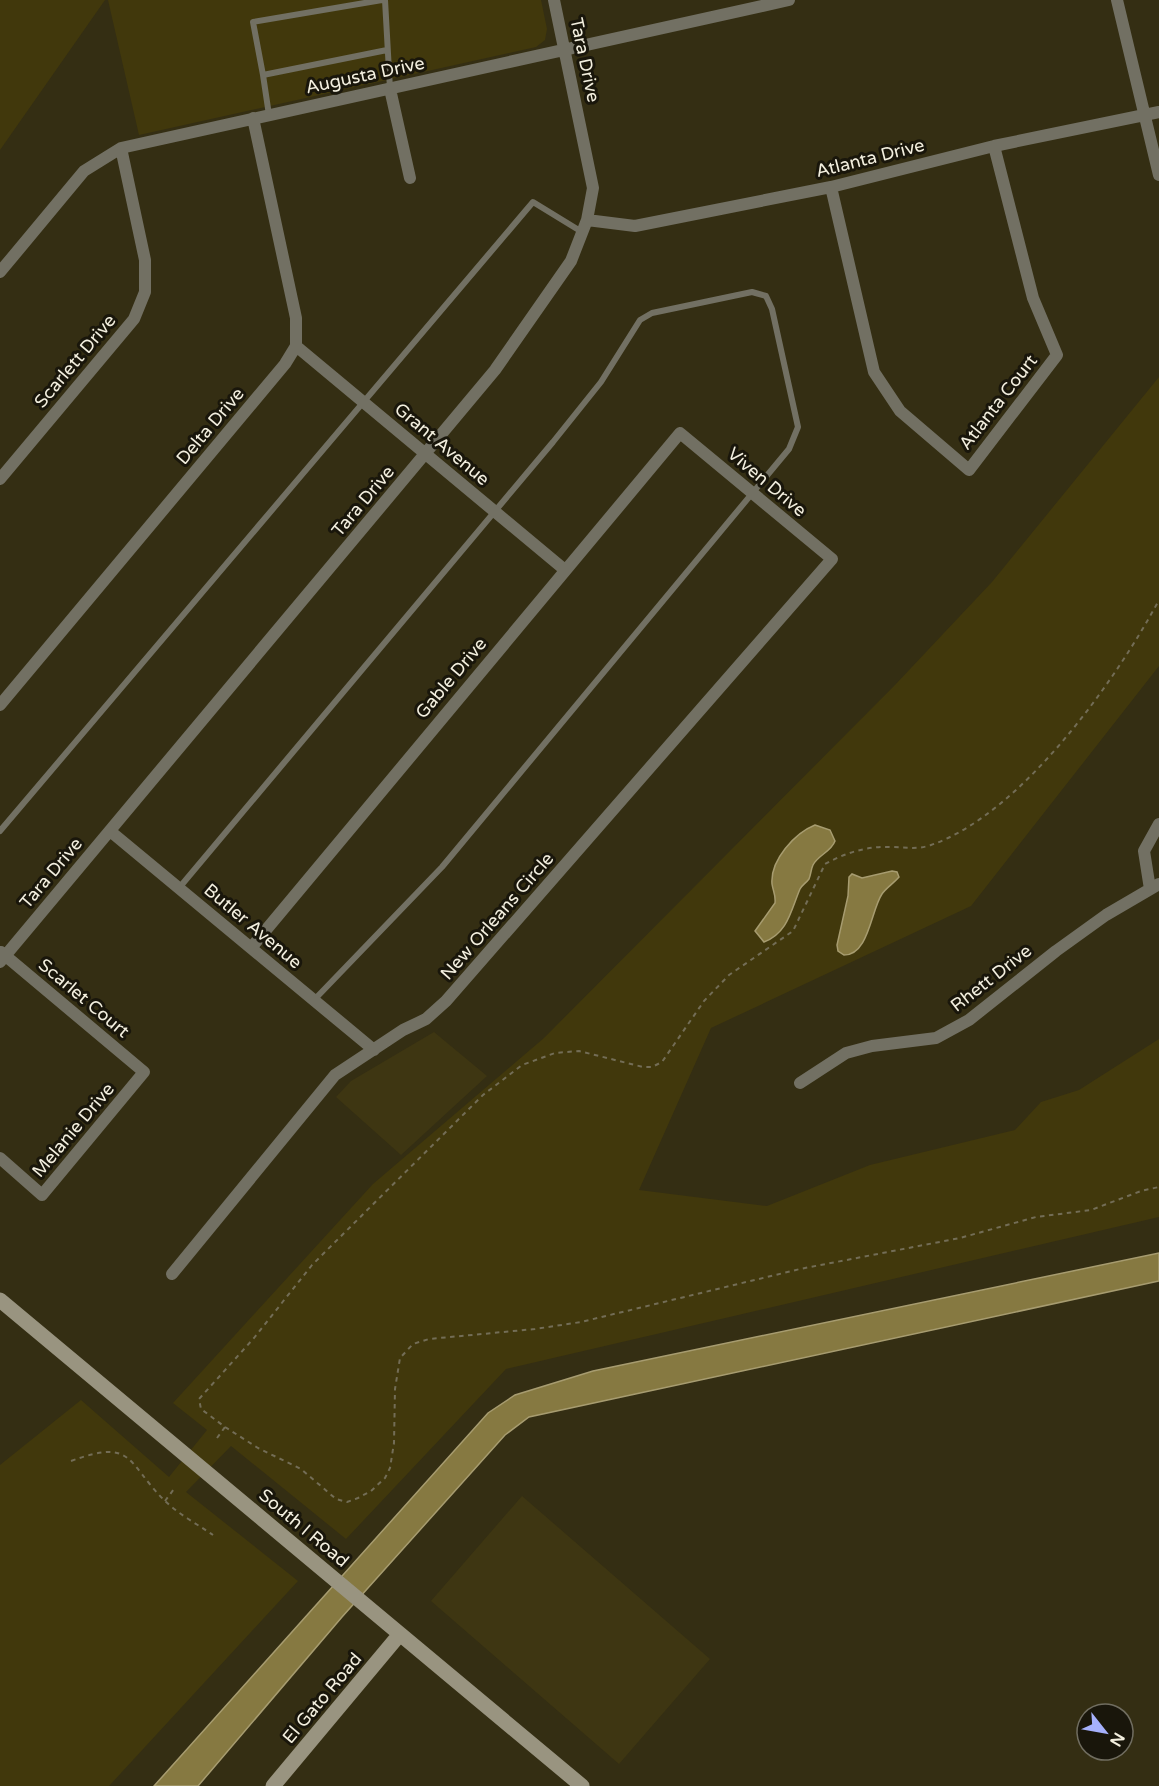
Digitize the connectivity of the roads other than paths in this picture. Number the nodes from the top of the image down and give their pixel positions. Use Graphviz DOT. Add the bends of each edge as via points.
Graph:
graph roads {
  1 [pos="383,0"];
  2 [pos="554,0"];
  3 [pos="789,0"];
  4 [pos="1117,0"];
  5 [pos="564,49"];
  6 [pos="387,50"];
  7 [pos="263,75"];
  8 [pos="390,89"];
  9 [pos="1159,112"];
  10 [pos="269,115"];
  11 [pos="1145,116"];
  12 [pos="253,118"];
  13 [pos="994,146"];
  14 [pos="121,148"];
  15 [pos="1159,175"];
  16 [pos="410,178"];
  17 [pos="831,187"];
  18 [pos="588,220"];
  19 [pos="583,232"];
  20 [pos="0,272"];
  21 [pos="296,346"];
  22 [pos="364,402"];
  23 [pos="680,433"];
  24 [pos="426,454"];
  25 [pos="0,478"];
  26 [pos="752,493"];
  27 [pos="494,510"];
  28 [pos="832,559"];
  29 [pos="565,570"];
  30 [pos="0,705"];
  31 [pos="1159,824"];
  32 [pos="0,831"];
  33 [pos="110,831"];
  34 [pos="1155,887"];
  35 [pos="179,888"];
  36 [pos="251,948"];
  37 [pos="2,956"];
  38 [pos="314,1000"];
  39 [pos="374,1050"];
  40 [pos="144,1072"];
  41 [pos="800,1083"];
  42 [pos="0,1158"];
  43 [pos="172,1274"];
  44 [pos="0,1300"];
  45 [pos="400,1634"];
  46 [pos="273,1786"];
  47 [pos="582,1786"];
  1 -- 6 [label="lane"];
  1 -- 7 [label="lane" via="253,22"];
  2 -- 5 [label="street, Tara Drive"];
  3 -- 5 [label="street, Augusta Drive"];
  4 -- 11 [label="street"];
  5 -- 8 [label="street, Augusta Drive"];
  5 -- 18 [label="street, Tara Drive" via="592,188"];
  6 -- 7 [label="lane"];
  6 -- 8 [label="lane"];
  7 -- 10 [label="lane"];
  8 -- 10 [label="street, Augusta Drive"];
  8 -- 16 [label="street"];
  9 -- 11 [label="street, Atlanta Drive"];
  10 -- 12 [label="street, Augusta Drive"];
  11 -- 13 [label="street, Atlanta Drive"];
  11 -- 15 [label="street"];
  12 -- 14 [label="street, Augusta Drive"];
  12 -- 21 [label="street" via="292,296"];
  13 -- 17 [label="street, Atlanta Drive"];
  13 -- 17 [label="street, Atlanta Court" via="1033,298 1057,355 969,470 900,411 874,372"];
  14 -- 20 [label="street, Augusta Drive" via="84,171"];
  14 -- 25 [label="street, Scarlett Drive" via="145,260 145,292 134,319"];
  17 -- 18 [label="street, Atlanta Drive" via="635,226"];
  18 -- 19 [label="street, Tara Drive"];
  19 -- 22 [label="lane" via="532,202"];
  19 -- 24 [label="street, Tara Drive" via="571,261 533,319"];
  21 -- 22 [label="street, Grant Avenue"];
  21 -- 30 [label="street, Delta Drive"];
  22 -- 24 [label="street, Grant Avenue"];
  22 -- 32 [label="lane"];
  23 -- 26 [label="street, Viven Drive"];
  23 -- 29 [label="street, Gable Drive"];
  24 -- 27 [label="street, Grant Avenue"];
  24 -- 33 [label="street, Tara Drive"];
  26 -- 27 [label="lane" via="789,449 798,427 772,309 766,296 752,292 652,313 640,320 601,382"];
  26 -- 28 [label="street, Viven Drive"];
  26 -- 38 [label="lane" via="442,867"];
  27 -- 29 [label="street, Grant Avenue"];
  27 -- 35 [label="lane"];
  28 -- 39 [label="street, New Orleans Circle" via="446,1001 426,1019"];
  29 -- 36 [label="street, Gable Drive"];
  31 -- 34 [label="street" via="1144,851"];
  33 -- 35 [label="street, Butler Avenue"];
  33 -- 37 [label="street, Tara Drive"];
  34 -- 41 [label="street, Rhett Drive" via="1106,915 969,1020 936,1038 846,1053"];
  35 -- 36 [label="street, Butler Avenue"];
  36 -- 38 [label="street, Butler Avenue"];
  37 -- 40 [label="street, Scarlet Court"];
  38 -- 39 [label="street, Butler Avenue"];
  39 -- 43 [label="street, New Orleans Circle" via="335,1075"];
  40 -- 42 [label="street, Melanie Drive" via="42,1195"];
  44 -- 45 [label="main road, South I Road"];
  45 -- 46 [label="main road, El Gato Road"];
  45 -- 47 [label="main road, South I Road"];
}
